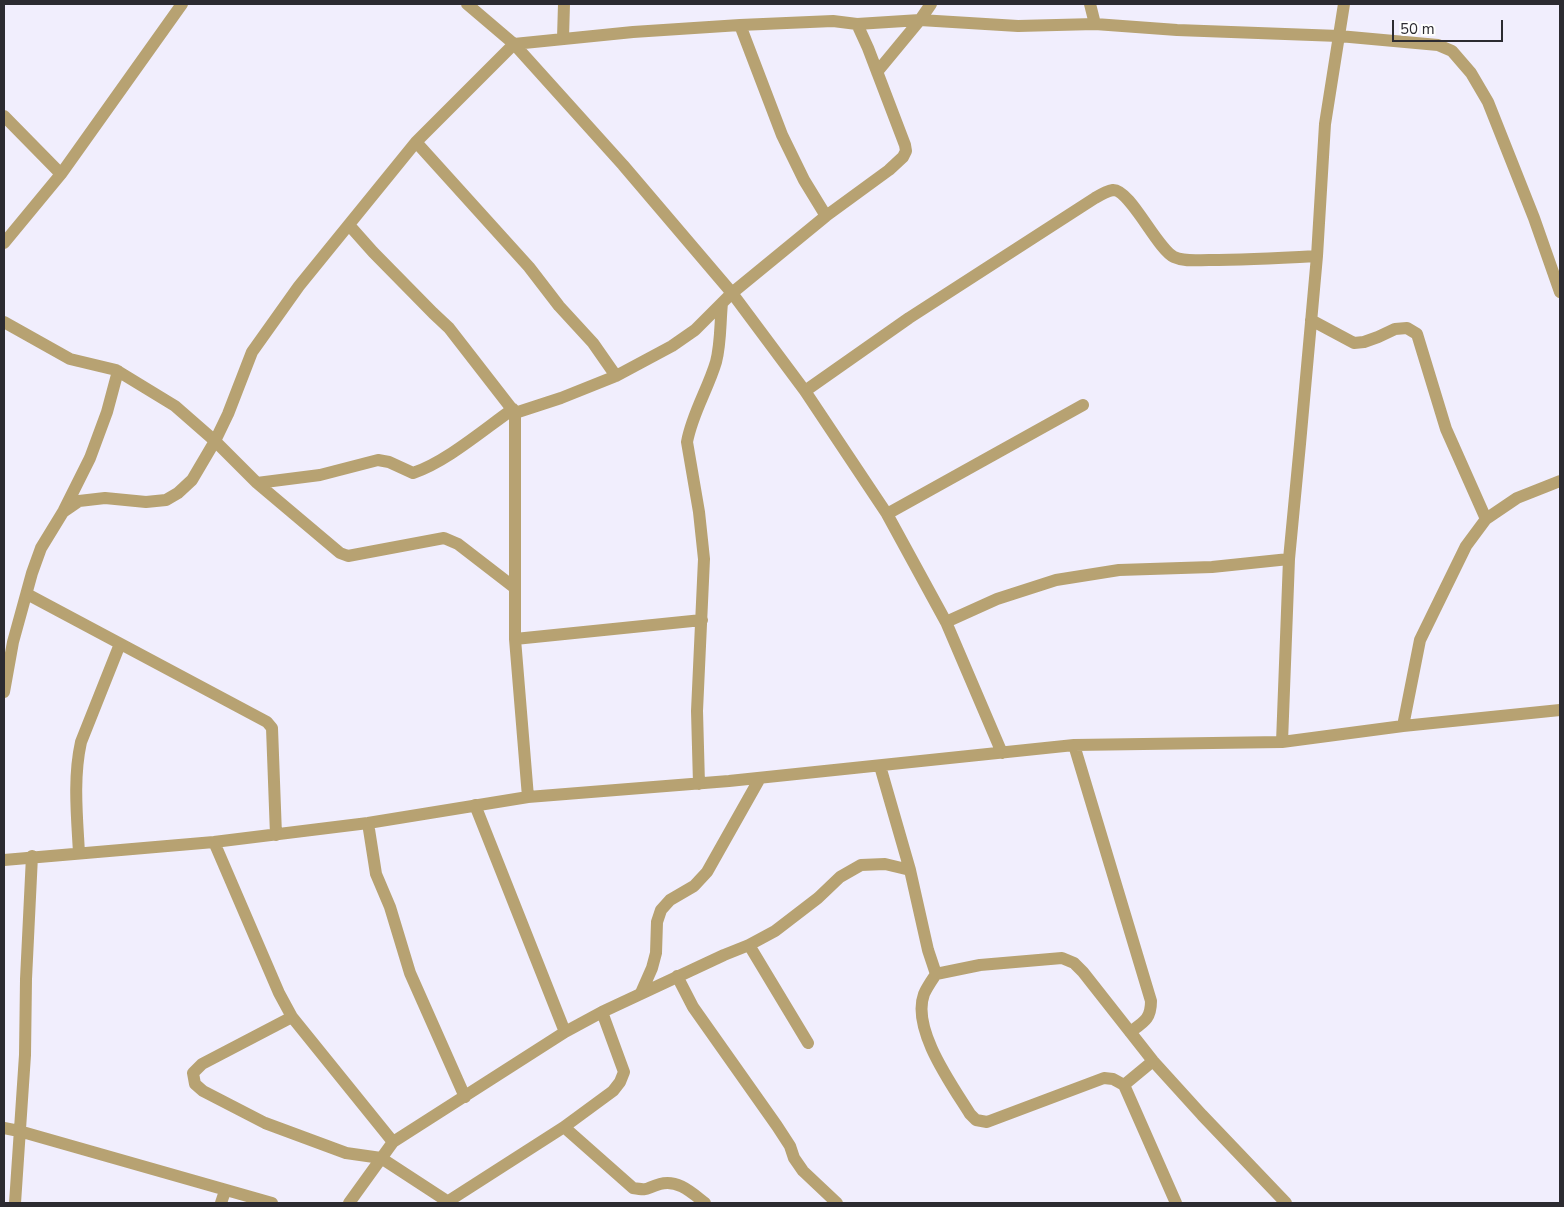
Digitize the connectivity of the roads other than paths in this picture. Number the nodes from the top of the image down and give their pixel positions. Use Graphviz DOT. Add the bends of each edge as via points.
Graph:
graph roads {
  1 [pos="182,4"];
  2 [pos="467,4"];
  3 [pos="564,4"];
  4 [pos="931,4"];
  5 [pos="1090,4"];
  6 [pos="1344,4"];
  7 [pos="920,20"];
  8 [pos="857,24"];
  9 [pos="1096,24"];
  10 [pos="740,25"];
  11 [pos="1339,36"];
  12 [pos="563,38"];
  13 [pos="514,44"];
  14 [pos="877,72"];
  15 [pos="4,116"];
  16 [pos="416,142"];
  17 [pos="61,174"];
  18 [pos="826,216"];
  19 [pos="349,224"];
  20 [pos="4,243"];
  21 [pos="1316,256"];
  22 [pos="1560,292"];
  23 [pos="732,293"];
  24 [pos="722,304"];
  25 [pos="1311,320"];
  26 [pos="4,322"];
  27 [pos="118,371"];
  28 [pos="616,376"];
  29 [pos="805,391"];
  30 [pos="1083,405"];
  31 [pos="514,411"];
  32 [pos="215,441"];
  33 [pos="1560,481"];
  34 [pos="257,483"];
  35 [pos="63,512"];
  36 [pos="886,514"];
  37 [pos="1486,519"];
  38 [pos="1289,559"];
  39 [pos="515,588"];
  40 [pos="27,594"];
  41 [pos="702,620"];
  42 [pos="946,622"];
  43 [pos="515,639"];
  44 [pos="120,644"];
  45 [pos="4,692"];
  46 [pos="1560,710"];
  47 [pos="1403,726"];
  48 [pos="1282,742"];
  49 [pos="1074,745"];
  50 [pos="1002,753"];
  51 [pos="880,766"];
  52 [pos="760,778"];
  53 [pos="699,784"];
  54 [pos="528,797"];
  55 [pos="475,805"];
  56 [pos="368,823"];
  57 [pos="276,835"];
  58 [pos="214,842"];
  59 [pos="79,853"];
  60 [pos="32,856"];
  61 [pos="4,860"];
  62 [pos="910,870"];
  63 [pos="749,945"];
  64 [pos="936,974"];
  65 [pos="677,976"];
  66 [pos="641,993"];
  67 [pos="602,1012"];
  68 [pos="292,1017"];
  69 [pos="565,1032"];
  70 [pos="1130,1032"];
  71 [pos="808,1043"];
  72 [pos="1153,1061"];
  73 [pos="1124,1085"];
  74 [pos="465,1097"];
  75 [pos="564,1126"];
  76 [pos="4,1128"];
  77 [pos="19,1131"];
  78 [pos="393,1142"];
  79 [pos="381,1158"];
  80 [pos="224,1197"];
  81 [pos="448,1202"];
  82 [pos="15,1203"];
  83 [pos="272,1203"];
  84 [pos="349,1203"];
  85 [pos="705,1203"];
  86 [pos="837,1203"];
  87 [pos="1176,1203"];
  88 [pos="1286,1203"];
  1 -- 17 [label="street"];
  2 -- 13 [label="street"];
  3 -- 12 [label="street"];
  4 -- 7 [label="street"];
  5 -- 9 [label="street"];
  6 -- 11 [label="street"];
  7 -- 8 [label="street"];
  7 -- 9 [label="street" via="1018,26"];
  7 -- 14 [label="street"];
  8 -- 10 [label="street" via="833,21"];
  8 -- 14 [label="street"];
  9 -- 11 [label="street"];
  10 -- 12 [label="street"];
  10 -- 18 [label="street" via="782,135"];
  11 -- 21 [label="street" via="1325,124"];
  11 -- 22 [label="street" via="1438,45 1452,50 1472,73 1488,102"];
  12 -- 13 [label="street"];
  13 -- 16 [label="street"];
  13 -- 23 [label="street" via="624,165"];
  14 -- 18 [label="street" via="906,151 889,170"];
  15 -- 17 [label="street"];
  16 -- 19 [label="street"];
  16 -- 28 [label="street" via="529,267 594,344"];
  17 -- 20 [label="street"];
  18 -- 23 [label="street"];
  19 -- 31 [label="street" via="450,328"];
  19 -- 32 [label="street" via="252,352"];
  21 -- 25 [label="street"];
  21 -- 29 [label="street" via="1228,260 1174,257 1122,194 1112,190 909,318"];
  23 -- 24 [label="street"];
  23 -- 29 [label="street"];
  24 -- 28 [label="street" via="695,330 672,346"];
  24 -- 41 [label="street" via="716,363 687,442 704,559"];
  25 -- 37 [label="street" via="1354,343 1378,337 1395,328 1407,328 1417,334 1446,429"];
  25 -- 38 [label="street"];
  26 -- 27 [label="street" via="70,358"];
  27 -- 32 [label="street" via="175,406"];
  27 -- 35 [label="street" via="108,412"];
  28 -- 31 [label="street" via="561,398"];
  29 -- 36 [label="street"];
  30 -- 36 [label="street"];
  31 -- 34 [label="street" via="439,461 413,474 378,460 320,475"];
  31 -- 39 [label="street"];
  32 -- 34 [label="street"];
  32 -- 35 [label="street" via="192,480 166,500 146,502 105,498 79,501"];
  33 -- 37 [label="street" via="1518,498"];
  34 -- 39 [label="street" via="340,554 348,556 444,538 458,544"];
  35 -- 40 [label="street" via="41,548"];
  36 -- 42 [label="street"];
  37 -- 47 [label="street" via="1466,546 1420,640"];
  38 -- 42 [label="street" via="1212,567 1119,570 1056,580 998,599"];
  38 -- 48 [label="street"];
  39 -- 43 [label="street"];
  40 -- 44 [label="street"];
  40 -- 45 [label="street" via="13,642"];
  41 -- 43 [label="street"];
  41 -- 53 [label="street" via="697,711"];
  42 -- 50 [label="street"];
  43 -- 54 [label="street"];
  44 -- 57 [label="street" via="267,722 272,728"];
  44 -- 59 [label="street" via="77,759"];
  46 -- 47 [label="street"];
  47 -- 48 [label="street"];
  48 -- 49 [label="street"];
  49 -- 50 [label="street"];
  49 -- 70 [label="street" via="1151,1001 1151,1012 1144,1023"];
  50 -- 51 [label="street"];
  51 -- 52 [label="street"];
  51 -- 62 [label="street"];
  52 -- 53 [label="street"];
  52 -- 66 [label="street" via="707,872 694,886 670,900 661,910 657,922 656,953"];
  53 -- 54 [label="street"];
  54 -- 55 [label="street"];
  55 -- 56 [label="street"];
  55 -- 69 [label="street"];
  56 -- 57 [label="street"];
  56 -- 74 [label="street" via="376,874 390,907 410,973"];
  57 -- 58 [label="street"];
  58 -- 59 [label="street"];
  58 -- 68 [label="street" via="278,993"];
  59 -- 60 [label="street"];
  60 -- 61 [label="street"];
  60 -- 77 [label="street"];
  62 -- 63 [label="street" via="885,864 861,865 840,877 813,903 775,931"];
  62 -- 64 [label="street"];
  63 -- 65 [label="street"];
  63 -- 71 [label="street"];
  64 -- 70 [label="street" via="980,965 1062,958 1083,972"];
  64 -- 73 [label="street" via="924,995 921,1018 934,1055 976,1120 987,1122 1104,1078"];
  65 -- 66 [label="street"];
  65 -- 86 [label="street" via="692,1007 777,1126 803,1171"];
  66 -- 67 [label="street"];
  67 -- 69 [label="street"];
  67 -- 75 [label="street" via="624,1072 613,1091"];
  68 -- 78 [label="street"];
  68 -- 79 [label="street" via="202,1064 193,1073 195,1084 265,1123 346,1152"];
  69 -- 74 [label="street"];
  70 -- 72 [label="street"];
  72 -- 73 [label="street"];
  72 -- 88 [label="street"];
  73 -- 87 [label="street"];
  74 -- 78 [label="street"];
  75 -- 81 [label="street"];
  75 -- 85 [label="street" via="633,1188 646,1190 672,1183 688,1189"];
  76 -- 77 [label="street"];
  77 -- 80 [label="street"];
  77 -- 82 [label="street"];
  78 -- 79 [label="street"];
  79 -- 81 [label="street"];
  79 -- 84 [label="street"];
  80 -- 83 [label="street"];
}
